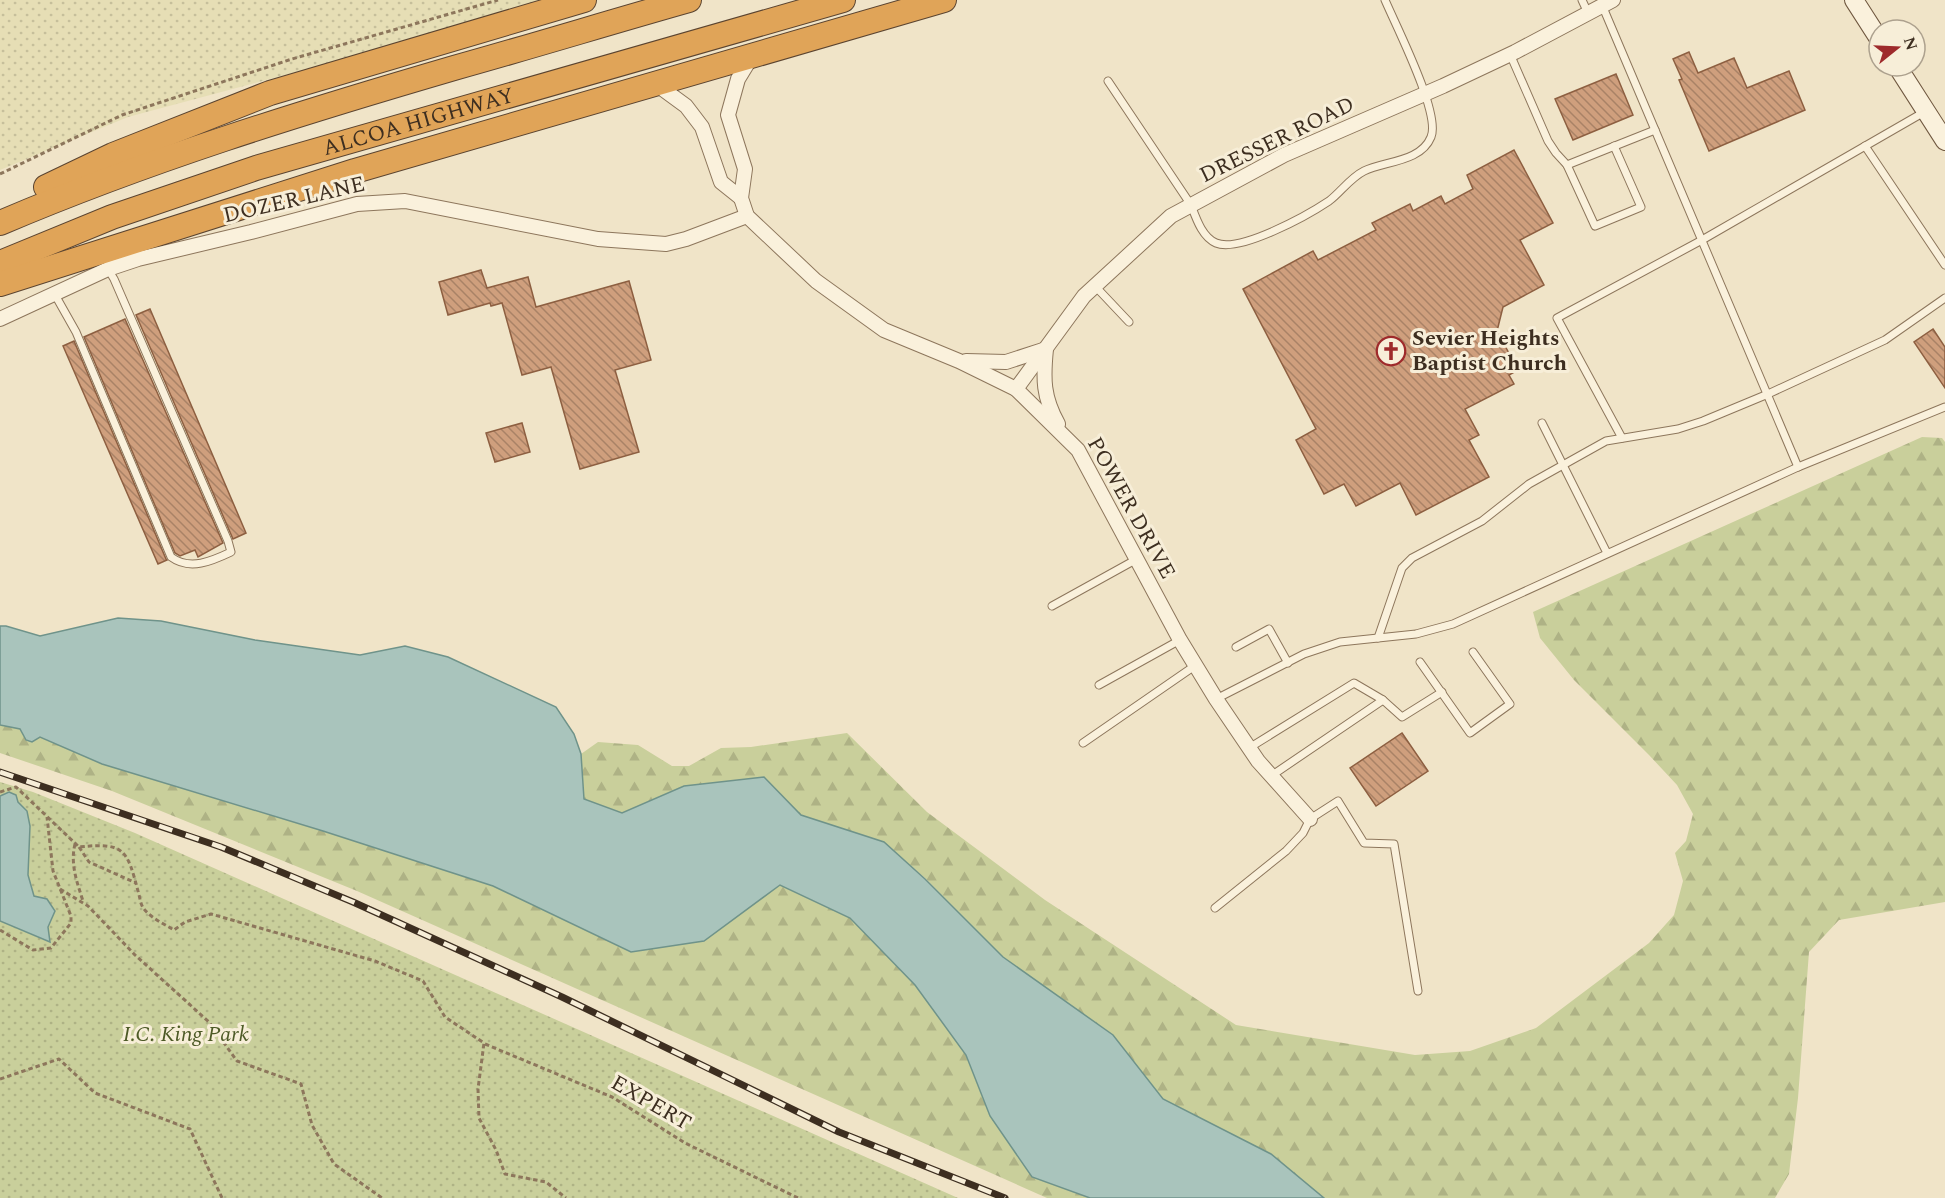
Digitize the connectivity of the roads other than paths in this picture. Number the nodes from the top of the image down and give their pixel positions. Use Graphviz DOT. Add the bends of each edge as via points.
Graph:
graph roads {
  1 [pos="584,0"];
  2 [pos="689,0"];
  3 [pos="843,0"];
  4 [pos="944,0"];
  5 [pos="1385,0"];
  6 [pos="1854,0"];
  7 [pos="1607,3"];
  8 [pos="1585,6"];
  9 [pos="1867,20"];
  10 [pos="1510,54"];
  11 [pos="752,56"];
  12 [pos="1905,78"];
  13 [pos="1108,81"];
  14 [pos="656,84"];
  15 [pos="1425,94"];
  16 [pos="1926,111"];
  17 [pos="1655,130"];
  18 [pos="1945,141"];
  19 [pos="1614,146"];
  20 [pos="1865,146"];
  21 [pos="1567,165"];
  22 [pos="741,198"];
  23 [pos="1191,205"];
  24 [pos="0,214"];
  25 [pos="747,216"];
  26 [pos="0,223"];
  27 [pos="1702,240"];
  28 [pos="0,263"];
  29 [pos="1945,265"];
  30 [pos="108,269"];
  31 [pos="0,284"];
  32 [pos="1095,285"];
  33 [pos="54,293"];
  34 [pos="1945,298"];
  35 [pos="0,319"];
  36 [pos="1129,321"];
  37 [pos="1046,349"];
  38 [pos="959,361"];
  39 [pos="1017,390"];
  40 [pos="1768,394"];
  41 [pos="1945,407"];
  42 [pos="1542,423"];
  43 [pos="1622,438"];
  44 [pos="1067,439"];
  45 [pos="1563,465"];
  46 [pos="1798,467"];
  47 [pos="1607,553"];
  48 [pos="1137,559"];
  49 [pos="1052,606"];
  50 [pos="1378,638"];
  51 [pos="1180,640"];
  52 [pos="1236,647"];
  53 [pos="1473,652"];
  54 [pos="1420,662"];
  55 [pos="1288,663"];
  56 [pos="1196,665"];
  57 [pos="1099,685"];
  58 [pos="1442,692"];
  59 [pos="1216,699"];
  60 [pos="1383,700"];
  61 [pos="1083,743"];
  62 [pos="1249,748"];
  63 [pos="1271,776"];
  64 [pos="1310,819"];
  65 [pos="1215,908"];
  66 [pos="1418,991"];
  1 -- 24 [label="highway" via="270,93 113,155"];
  2 -- 26 [label="highway, ALCOA HIGHWAY" via="224,139 128,171"];
  3 -- 28 [label="highway, ALCOA HIGHWAY" via="256,168 112,217"];
  4 -- 11 [label="highway"];
  5 -- 15 [label="lane"];
  6 -- 9 [label="street"];
  7 -- 8 [label="street, DRESSER ROAD"];
  7 -- 17 [label="lane"];
  8 -- 10 [label="street, DRESSER ROAD"];
  10 -- 15 [label="street, DRESSER ROAD"];
  10 -- 21 [label="lane" via="1548,141"];
  11 -- 14 [label="highway"];
  11 -- 22 [label="street, POWER DRIVE" via="738,79 728,115 745,169"];
  12 -- 16 [label="street"];
  13 -- 23 [label="lane"];
  14 -- 22 [label="street, POWER DRIVE" via="686,106 702,127 721,182"];
  14 -- 31 [label="highway" via="355,171"];
  15 -- 23 [label="street, DRESSER ROAD" via="1284,155"];
  15 -- 23 [label="lane" via="1432,136 1417,154 1363,172 1330,200 1255,240 1230,245 1215,242 1200,227"];
  16 -- 18 [label="street"];
  16 -- 20 [label="lane"];
  17 -- 19 [label="lane"];
  17 -- 27 [label="lane"];
  19 -- 21 [label="lane"];
  19 -- 21 [label="lane" via="1641,207 1595,226"];
  20 -- 27 [label="lane"];
  20 -- 29 [label="lane"];
  22 -- 25 [label="street, POWER DRIVE"];
  23 -- 32 [label="street, DRESSER ROAD" via="1172,216"];
  25 -- 30 [label="street, DOZER LANE" via="666,244 598,239 405,201 357,204"];
  25 -- 38 [label="street, POWER DRIVE" via="816,281 884,330"];
  27 -- 40 [label="lane"];
  27 -- 43 [label="lane" via="1557,318"];
  30 -- 33 [label="street, DOZER LANE"];
  30 -- 33 [label="lane" via="228,541 231,552 218,558 189,564 171,557 76,332"];
  32 -- 36 [label="lane"];
  32 -- 37 [label="street, DRESSER ROAD"];
  33 -- 35 [label="street, DOZER LANE"];
  34 -- 40 [label="lane" via="1885,340"];
  37 -- 38 [label="street" via="1006,362"];
  37 -- 39 [label="street, DRESSER ROAD"];
  37 -- 44 [label="street" via="1047,402"];
  38 -- 39 [label="street, POWER DRIVE"];
  39 -- 44 [label="street, POWER DRIVE"];
  40 -- 43 [label="lane" via="1703,422"];
  40 -- 46 [label="lane"];
  41 -- 46 [label="lane"];
  42 -- 45 [label="lane"];
  43 -- 45 [label="lane" via="1606,441"];
  44 -- 48 [label="street, POWER DRIVE" via="1078,450"];
  45 -- 47 [label="lane"];
  45 -- 50 [label="lane" via="1529,484 1482,521 1412,558 1402,568"];
  46 -- 47 [label="lane"];
  47 -- 50 [label="lane" via="1454,624"];
  48 -- 49 [label="lane"];
  48 -- 51 [label="street, POWER DRIVE"];
  50 -- 55 [label="lane" via="1340,642"];
  51 -- 56 [label="street, POWER DRIVE"];
  51 -- 57 [label="lane"];
  52 -- 55 [label="lane" via="1269,629"];
  53 -- 58 [label="lane" via="1510,704 1470,733"];
  54 -- 58 [label="lane"];
  55 -- 59 [label="lane"];
  56 -- 59 [label="street, POWER DRIVE"];
  56 -- 61 [label="lane"];
  58 -- 60 [label="lane" via="1402,717"];
  59 -- 62 [label="street, POWER DRIVE"];
  60 -- 62 [label="lane" via="1354,683"];
  60 -- 63 [label="lane"];
  62 -- 63 [label="street, POWER DRIVE"];
  63 -- 64 [label="street, POWER DRIVE"];
  64 -- 65 [label="lane" via="1303,833 1286,850"];
  64 -- 66 [label="lane" via="1338,801 1364,843 1394,844"];
}
